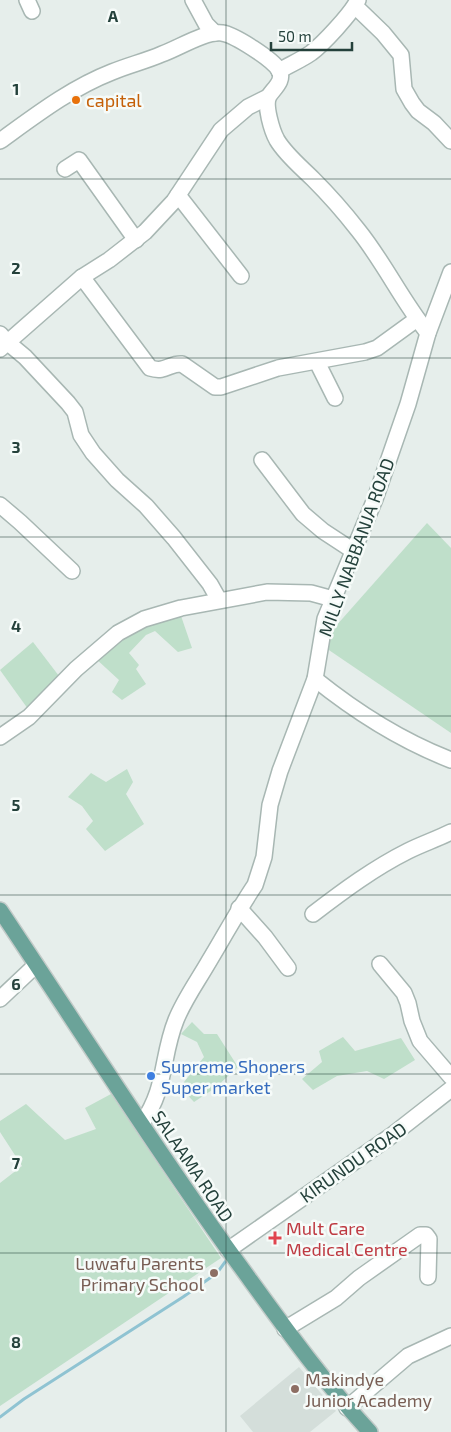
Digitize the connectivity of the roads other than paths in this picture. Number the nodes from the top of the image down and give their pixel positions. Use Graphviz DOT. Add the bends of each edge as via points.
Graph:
graph roads {
  1 [pos="193,0"];
  2 [pos="356,3"];
  3 [pos="215,34"];
  4 [pos="279,70"];
  5 [pos="268,97"];
  6 [pos="0,141"];
  7 [pos="451,141"];
  8 [pos="65,168"];
  9 [pos="178,195"];
  10 [pos="136,240"];
  11 [pos="451,272"];
  12 [pos="241,276"];
  13 [pos="82,277"];
  14 [pos="417,319"];
  15 [pos="428,333"];
  16 [pos="2,342"];
  17 [pos="316,362"];
  18 [pos="335,398"];
  19 [pos="262,460"];
  20 [pos="0,505"];
  21 [pos="352,550"];
  22 [pos="72,571"];
  23 [pos="333,599"];
  24 [pos="219,600"];
  25 [pos="314,679"];
  26 [pos="0,737"];
  27 [pos="451,760"];
  28 [pos="451,832"];
  29 [pos="239,908"];
  30 [pos="0,910"];
  31 [pos="313,914"];
  32 [pos="36,964"];
  33 [pos="380,964"];
  34 [pos="288,968"];
  35 [pos="0,999"];
  36 [pos="451,1077"];
  37 [pos="451,1089"];
  38 [pos="142,1123"];
  39 [pos="228,1250"];
  40 [pos="428,1277"];
  41 [pos="285,1329"];
  42 [pos="451,1336"];
  43 [pos="347,1408"];
  44 [pos="370,1432"];
  1 -- 3 [label="street"];
  2 -- 4 [label="street" via="316,49"];
  2 -- 7 [label="street" via="401,55 404,89 412,103"];
  3 -- 4 [label="street" via="232,36 248,45"];
  3 -- 6 [label="street" via="112,72 61,98"];
  4 -- 5 [label="street" via="278,85"];
  5 -- 9 [label="street" via="248,106 221,130"];
  5 -- 14 [label="street" via="268,114 284,150 359,232"];
  8 -- 10 [label="street" via="79,160"];
  9 -- 10 [label="street"];
  9 -- 12 [label="street"];
  10 -- 13 [label="street"];
  11 -- 15 [label="street, MILLY NABBANJA ROAD"];
  13 -- 16 [label="street"];
  13 -- 17 [label="street" via="150,368 158,371 182,364 209,384 221,387 278,368"];
  14 -- 15 [label="street"];
  14 -- 17 [label="street" via="377,348"];
  15 -- 21 [label="street, MILLY NABBANJA ROAD" via="394,445"];
  16 -- 24 [label="street" via="25,357 68,403 75,412 81,435 93,453 174,538"];
  17 -- 18 [label="street"];
  19 -- 21 [label="street" via="304,514 323,532"];
  20 -- 22 [label="street"];
  21 -- 23 [label="street, MILLY NABBANJA ROAD"];
  23 -- 24 [label="street" via="311,593 267,592"];
  23 -- 25 [label="street, MILLY NABBANJA ROAD" via="325,620"];
  24 -- 26 [label="street" via="153,616 118,633 76,669 29,717"];
  25 -- 27 [label="street" via="370,719"];
  25 -- 29 [label="street, MILLY NABBANJA ROAD" via="270,805 261,868 255,885"];
  28 -- 31 [label="street" via="409,850 350,885"];
  29 -- 34 [label="street"];
  29 -- 38 [label="street, MILLY NABBANJA ROAD" via="176,1019 158,1092"];
  30 -- 32 [label="main road, SALAAMA ROAD"];
  32 -- 35 [label="street"];
  32 -- 38 [label="main road, SALAAMA ROAD"];
  33 -- 36 [label="street" via="404,993 420,1042"];
  37 -- 39 [label="street, KIRUNDU ROAD" via="391,1136"];
  38 -- 39 [label="main road, SALAAMA ROAD"];
  39 -- 41 [label="main road, SALAAMA ROAD"];
  40 -- 41 [label="street" via="429,1239 420,1234 336,1298"];
  41 -- 43 [label="main road, SALAAMA ROAD"];
  42 -- 43 [label="street" via="408,1356"];
  43 -- 44 [label="main road, SALAAMA ROAD"];
}
